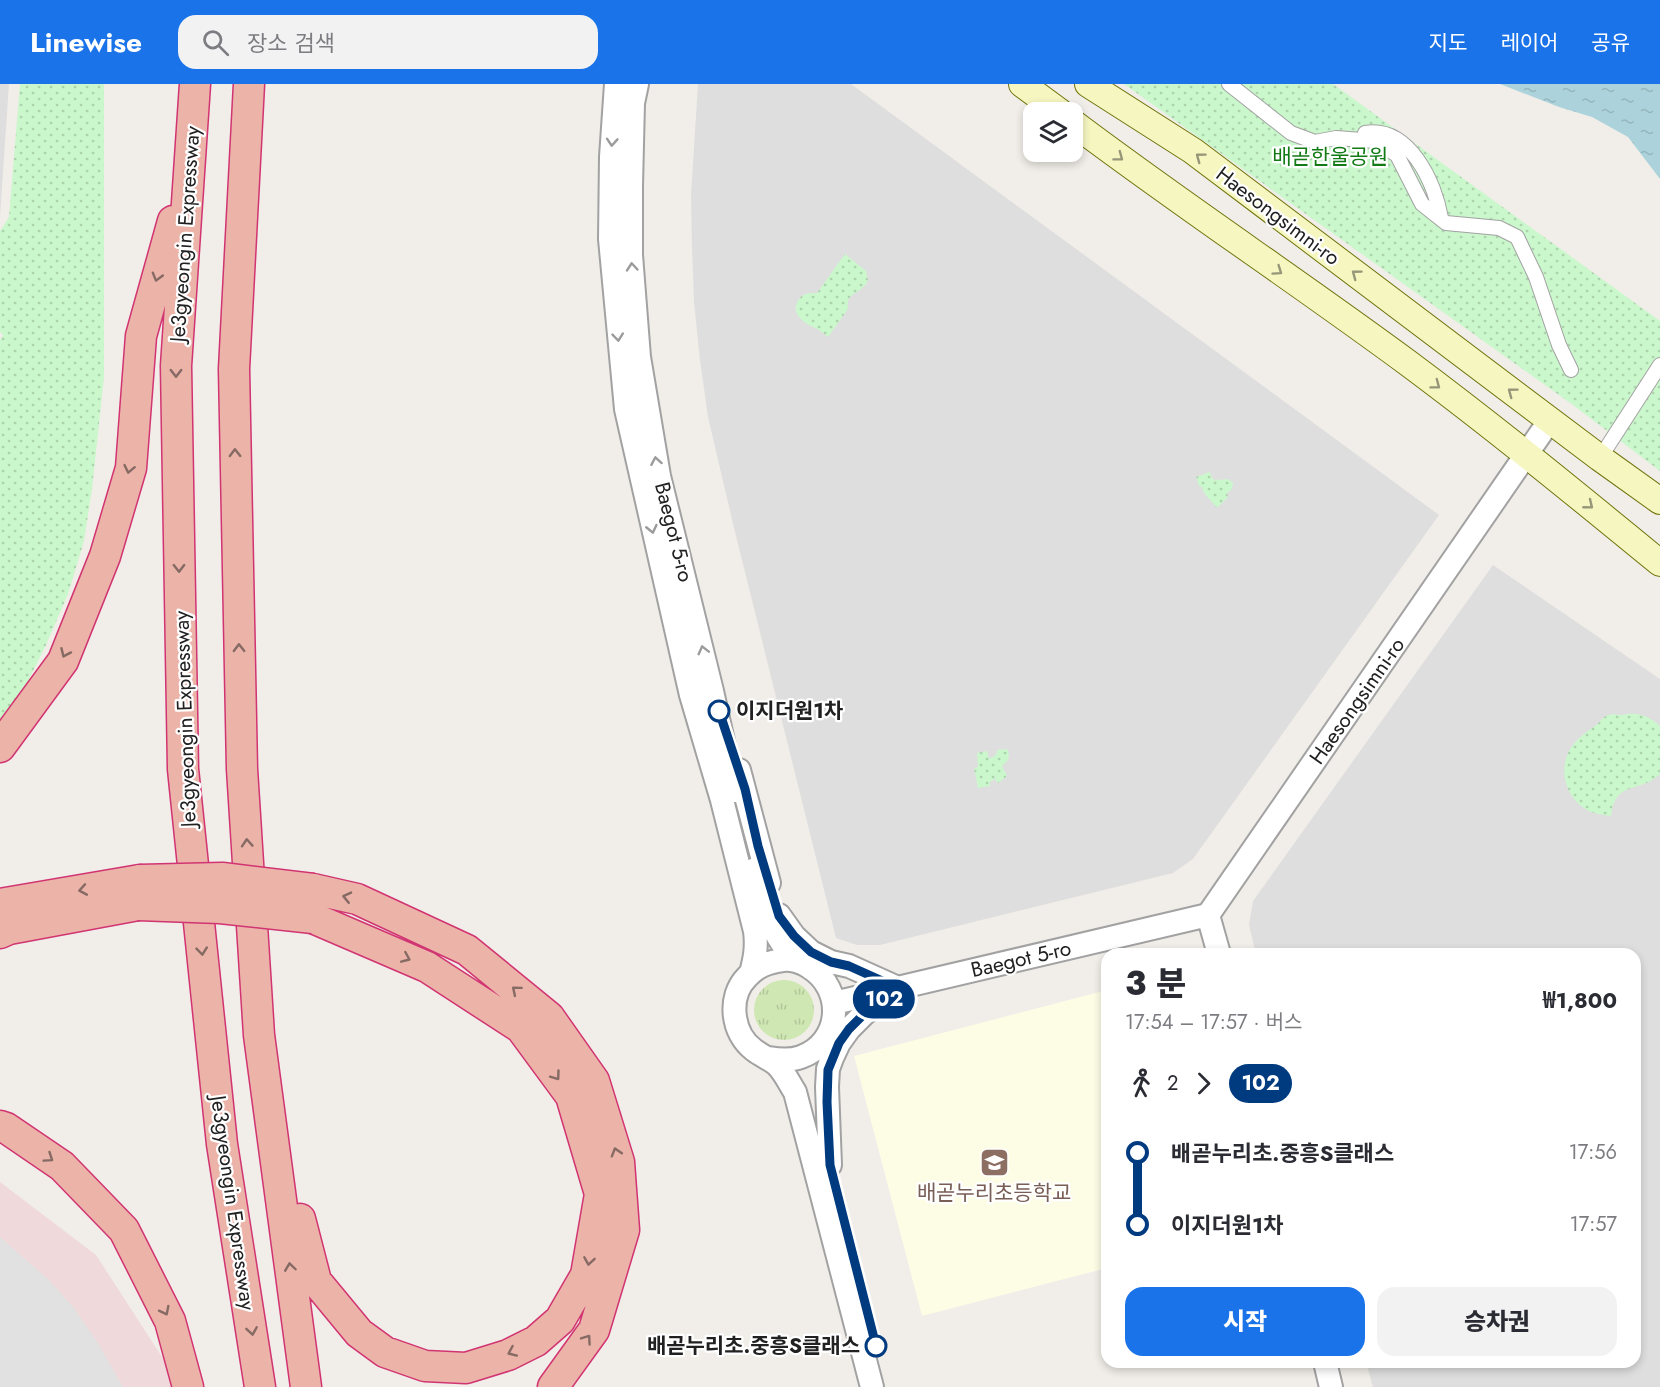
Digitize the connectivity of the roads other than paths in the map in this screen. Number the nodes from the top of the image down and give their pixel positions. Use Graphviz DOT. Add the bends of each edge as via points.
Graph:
graph roads {
  1 [pos="195,84"];
  2 [pos="249,84"];
  3 [pos="616,84"];
  4 [pos="637,84"];
  5 [pos="1022,84"];
  6 [pos="1088,84"];
  7 [pos="1229,84"];
  8 [pos="1046,102"];
  9 [pos="1083,130"];
  10 [pos="190,160"];
  11 [pos="1660,365"];
  12 [pos="1571,370"];
  13 [pos="1550,420"];
  14 [pos="1528,454"];
  15 [pos="1600,458"];
  16 [pos="1660,501"];
  17 [pos="1660,563"];
  18 [pos="702,693"];
  19 [pos="0,747"];
  20 [pos="139,892"];
  21 [pos="0,904"];
  22 [pos="1208,915"];
  23 [pos="0,933"];
  24 [pos="1216,948"];
  25 [pos="800,962"];
  26 [pos="751,973"];
  27 [pos="898,988"];
  28 [pos="834,1003"];
  29 [pos="259,1035"];
  30 [pos="820,1044"];
  31 [pos="769,1058"];
  32 [pos="0,1126"];
  33 [pos="823,1167"];
  34 [pos="1327,1368"];
  35 [pos="188,1387"];
  36 [pos="260,1387"];
  37 [pos="306,1387"];
  38 [pos="553,1387"];
  39 [pos="872,1387"];
  40 [pos="886,1387"];
  41 [pos="1332,1387"];
  1 -- 10 [label="highway, Je3gyeongin Expressway"];
  29 -- 2 [label="highway, one-way" via="242,769 234,369"];
  3 -- 18 [label="street, Baegot 5-ro, one-way" via="610,239 626,409"];
  18 -- 4 [label="street, Baegot 5-ro, one-way" via="639,357 631,255 633,104"];
  5 -- 8 [label="main road"];
  13 -- 6 [label="main road, Haesongsimni-ro, one-way" via="1193,151"];
  7 -- 12 [label="street" via="1290,134 1315,142 1368,132 1390,135 1415,155 1446,223 1499,228 1517,237"];
  9 -- 14 [label="main road, Haesongsimni-ro, one-way" via="1408,363"];
  10 -- 19 [label="highway, one-way" via="141,336 131,468 105,556 63,661"];
  10 -- 36 [label="highway, Je3gyeongin Expressway, one-way" via="176,366 183,769 222,1144"];
  11 -- 15 [label="street"];
  13 -- 14 [label="street, Haesongsimni-ro"];
  13 -- 15 [label="main road, Haesongsimni-ro"];
  14 -- 17 [label="main road, Haesongsimni-ro, one-way"];
  14 -- 22 [label="street, Haesongsimni-ro"];
  15 -- 16 [label="main road, Haesongsimni-ro"];
  18 -- 25 [label="street, Baegot 5-ro" via="773,928 791,956"];
  18 -- 26 [label="street, Baegot 5-ro" via="722,800 755,931 757,946"];
  18 -- 27 [label="street" via="742,779 779,916 811,952"];
  18 -- 33 [label="street, Baegot 5-ro" via="723,837 742,907 746,950 724,992 722,1030 737,1053 763,1072 780,1093"];
  20 -- 21 [label="highway, one-way"];
  20 -- 23 [label="highway"];
  20 -- 29 [label="highway, one-way, bridge" via="220,908 313,918 427,967 521,1028 571,1096 600,1194 586,1275 560,1320 536,1341 466,1368 425,1366 384,1352 359,1333 316,1281"];
  38 -- 20 [label="highway, one-way, bridge" via="594,1330 624,1230 619,1162 594,1081 549,1017 467,950 357,899 313,889 222,878"];
  22 -- 24 [label="street"];
  22 -- 27 [label="street, Baegot 5-ro"];
  25 -- 26 [label="street" via="770,962"];
  25 -- 28 [label="street, Baegot 5-ro" via="818,973 829,987"];
  26 -- 31 [label="street, Baegot 5-ro" via="737,994 736,1025 744,1040"];
  27 -- 28 [label="street, Baegot 5-ro"];
  27 -- 33 [label="street" via="849,1029 832,1058"];
  28 -- 30 [label="street, Baegot 5-ro" via="834,1021"];
  37 -- 29 [label="highway, one-way"];
  30 -- 31 [label="street" via="800,1058"];
  30 -- 33 [label="street, Baegot 5-ro" via="816,1085"];
  31 -- 33 [label="street, Baegot 5-ro" via="795,1092"];
  32 -- 35 [label="highway, one-way" via="62,1166 124,1230 170,1321"];
  33 -- 39 [label="street, Baegot 5-ro"];
  33 -- 40 [label="street, Baegot 5-ro"];
  34 -- 41 [label="street"];
}
